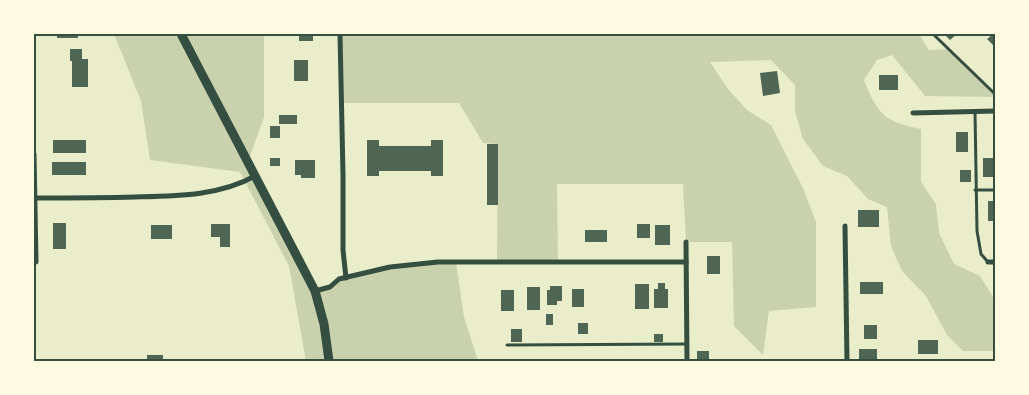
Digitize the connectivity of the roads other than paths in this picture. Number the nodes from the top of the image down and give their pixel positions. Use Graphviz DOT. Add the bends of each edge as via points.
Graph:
graph roads {
  1 [pos="181,34"];
  2 [pos="340,34"];
  3 [pos="933,34"];
  4 [pos="995,94"];
  5 [pos="995,111"];
  6 [pos="913,112"];
  7 [pos="975,112"];
  8 [pos="34,154"];
  9 [pos="255,176"];
  10 [pos="975,190"];
  11 [pos="995,190"];
  12 [pos="35,198"];
  13 [pos="845,226"];
  14 [pos="686,242"];
  15 [pos="36,262"];
  16 [pos="686,262"];
  17 [pos="988,262"];
  18 [pos="995,262"];
  19 [pos="346,278"];
  20 [pos="315,291"];
  21 [pos="687,344"];
  22 [pos="506,345"];
  23 [pos="329,361"];
  24 [pos="687,361"];
  25 [pos="847,361"];
  1 -- 9 [label="main road"];
  2 -- 19 [label="street"];
  3 -- 4 [label="lane"];
  5 -- 7 [label="street"];
  6 -- 7 [label="street"];
  7 -- 10 [label="lane"];
  8 -- 12 [label="street"];
  9 -- 12 [label="street" via="242,183 199,193"];
  9 -- 20 [label="main road"];
  10 -- 11 [label="lane"];
  10 -- 17 [label="lane" via="978,239 981,254"];
  12 -- 15 [label="street"];
  13 -- 25 [label="street"];
  14 -- 16 [label="street"];
  16 -- 19 [label="street" via="438,262"];
  16 -- 21 [label="street"];
  17 -- 18 [label="street"];
  19 -- 20 [label="street"];
  20 -- 23 [label="main road"];
  21 -- 22 [label="lane"];
  21 -- 24 [label="street"];
}
